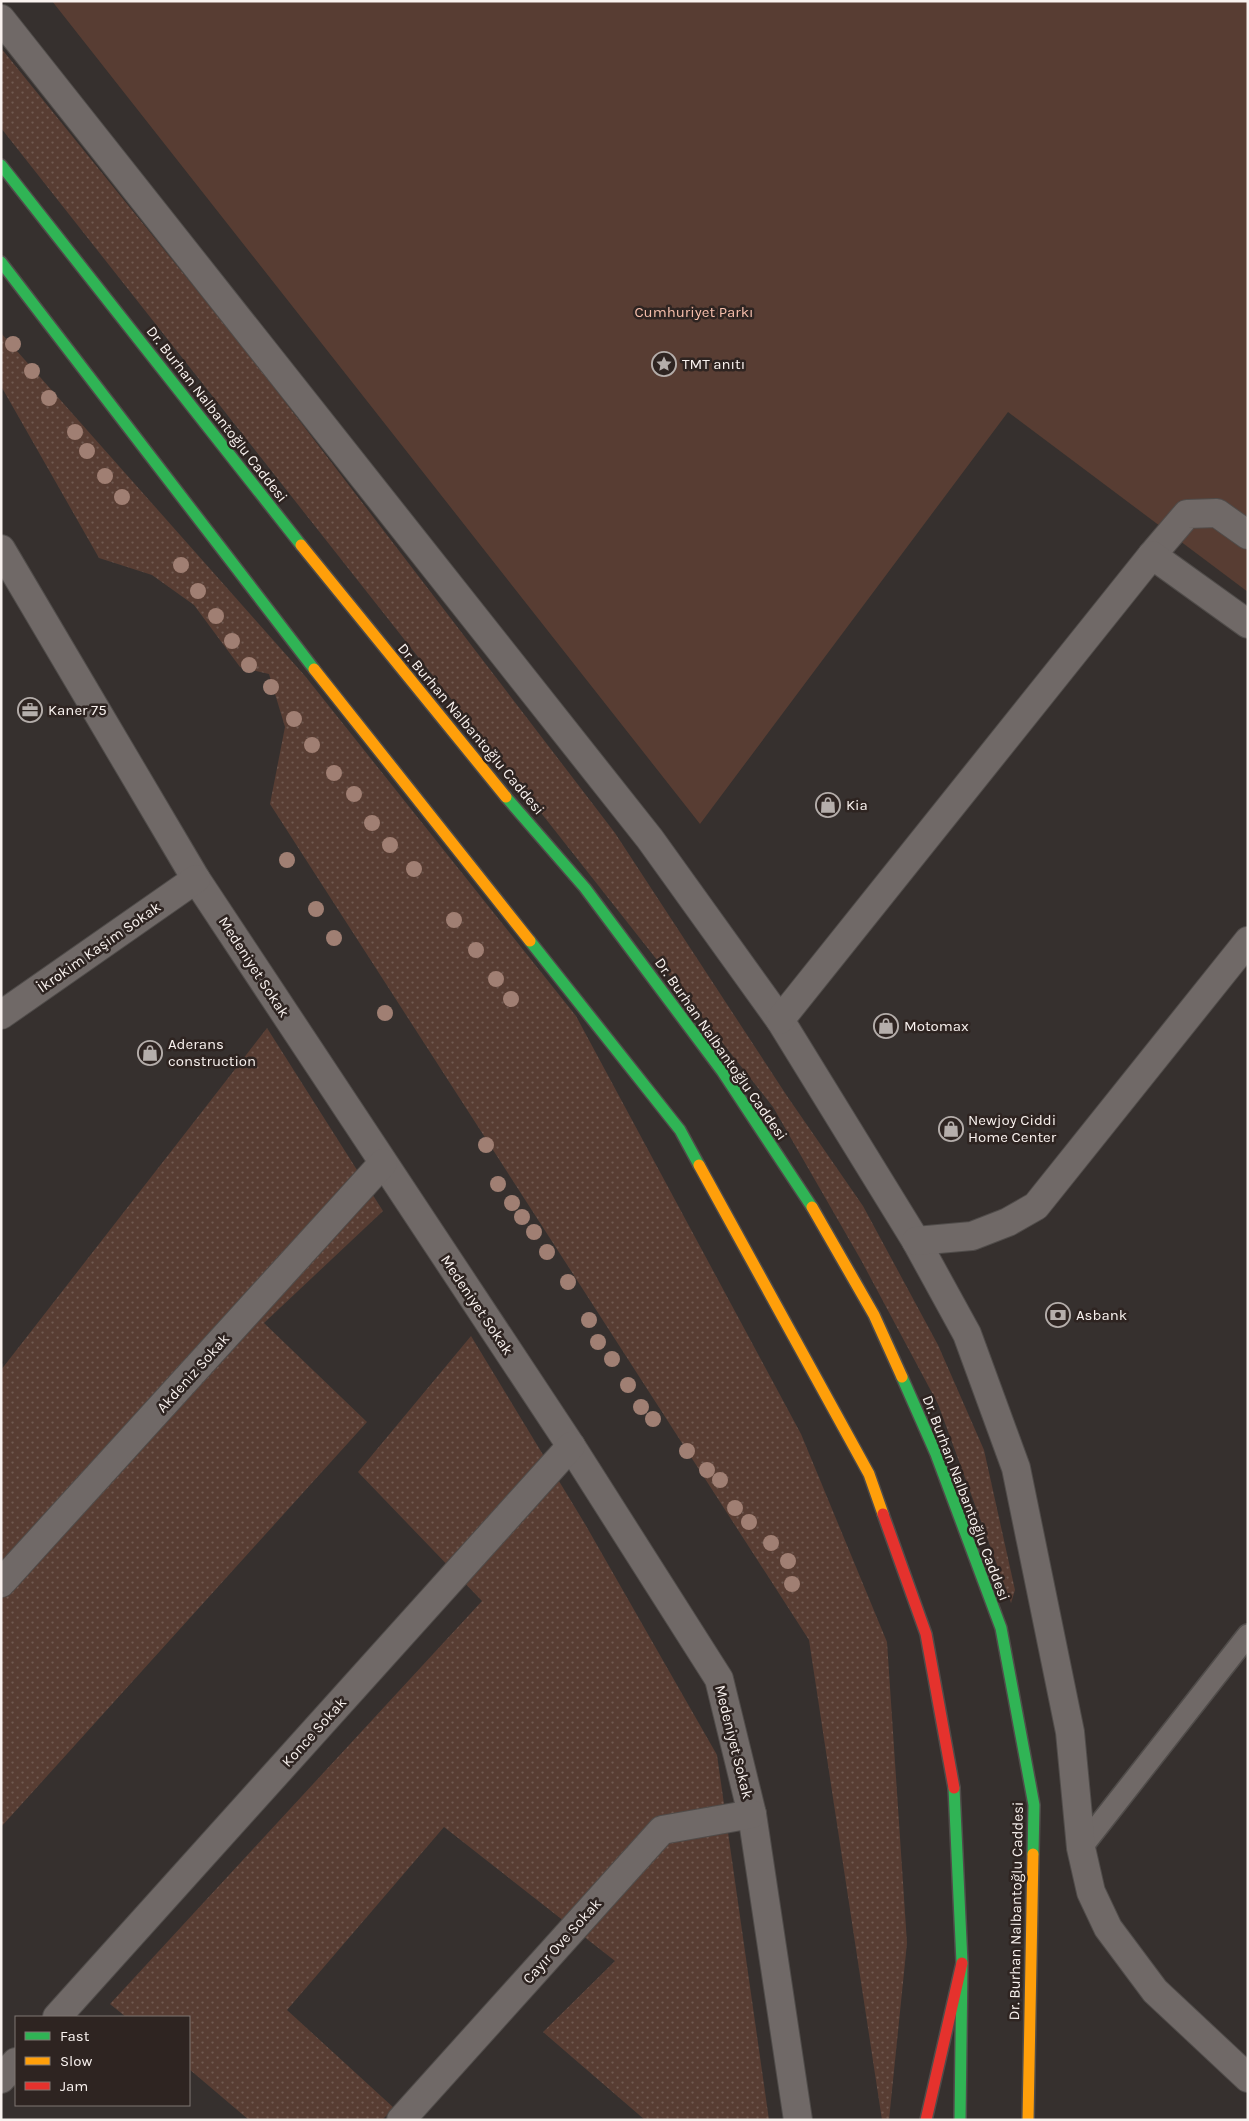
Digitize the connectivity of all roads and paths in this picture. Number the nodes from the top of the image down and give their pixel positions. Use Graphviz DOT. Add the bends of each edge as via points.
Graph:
graph roads {
  1 [pos="1,19"];
  2 [pos="1,165"];
  3 [pos="1,262"];
  4 [pos="1248,536"];
  5 [pos="1,549"];
  6 [pos="1152,555"];
  7 [pos="8,576"];
  8 [pos="1248,624"];
  9 [pos="196,878"];
  10 [pos="1248,940"];
  11 [pos="1,1015"];
  12 [pos="780,1020"];
  13 [pos="383,1163"];
  14 [pos="916,1241"];
  15 [pos="570,1446"];
  16 [pos="1,1583"];
  17 [pos="1248,1635"];
  18 [pos="752,1814"];
  19 [pos="1081,1848"];
  20 [pos="962,1963"];
  21 [pos="58,2016"];
  22 [pos="15,2063"];
  23 [pos="1248,2078"];
  24 [pos="1,2079"];
  25 [pos="401,2120"];
  26 [pos="798,2120"];
  27 [pos="926,2120"];
  28 [pos="960,2120"];
  29 [pos="1028,2120"];
  1 -- 12 [label="street" via="650,838"];
  2 -- 29 [label="main road, Dr. Burhan Nalbantoğlu Caddesi" via="303,548 483,770 585,888 722,1072 808,1200 874,1315 936,1454 1001,1628 1034,1805"];
  3 -- 20 [label="main road" via="280,626 680,1130 869,1474 926,1634 956,1797"];
  4 -- 6 [label="street" via="1218,513 1187,514"];
  5 -- 7 [label="street, Medeniyet Sokak"];
  6 -- 8 [label="street"];
  6 -- 12 [label="street"];
  7 -- 9 [label="street, Medeniyet Sokak"];
  9 -- 11 [label="street, İkrokim Kaşim Sokak"];
  9 -- 13 [label="street, Medeniyet Sokak"];
  10 -- 14 [label="street" via="1036,1206 1008,1222 972,1236"];
  12 -- 14 [label="street"];
  13 -- 15 [label="street, Medeniyet Sokak"];
  13 -- 16 [label="street, Akdeniz Sokak"];
  14 -- 19 [label="street" via="967,1334 1016,1468 1070,1732"];
  15 -- 18 [label="street, Medeniyet Sokak" via="719,1679"];
  15 -- 21 [label="street, Konce Sokak"];
  17 -- 19 [label="lane"];
  18 -- 25 [label="street, Cayır Ove Sokak" via="662,1830"];
  18 -- 26 [label="street, Medeniyet Sokak"];
  19 -- 23 [label="street" via="1091,1892 1108,1928 1155,1991"];
  20 -- 27 [label="main road"];
  20 -- 28 [label="main road"];
  22 -- 24 [label="street"];
}
